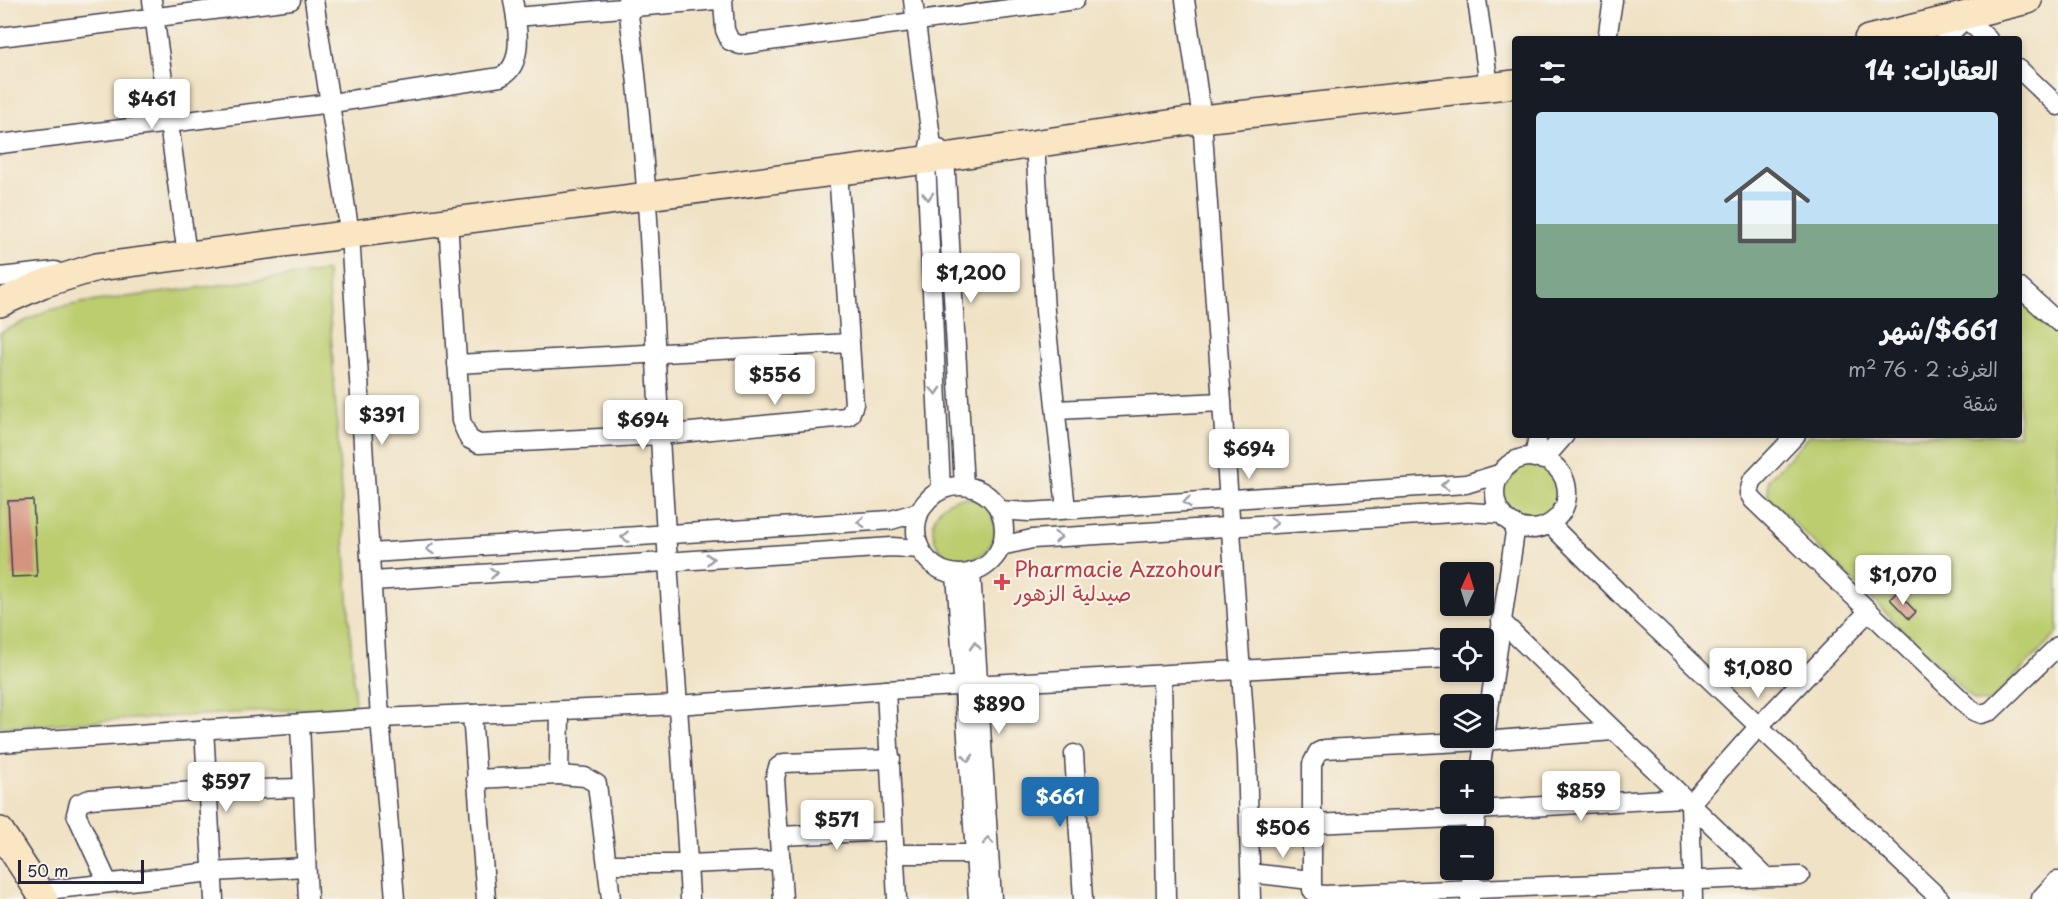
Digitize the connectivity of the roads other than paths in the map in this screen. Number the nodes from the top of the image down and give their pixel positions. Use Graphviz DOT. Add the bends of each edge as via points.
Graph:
graph roads {
  1 [pos="152,0"];
  2 [pos="291,0"];
  3 [pos="314,0"];
  4 [pos="717,0"];
  5 [pos="723,0"];
  6 [pos="913,0"];
  7 [pos="1075,0"];
  8 [pos="1185,0"];
  9 [pos="1477,0"];
  10 [pos="1614,0"];
  11 [pos="2028,0"];
  12 [pos="628,4"];
  13 [pos="514,8"];
  14 [pos="1968,15"];
  15 [pos="155,19"];
  16 [pos="916,23"];
  17 [pos="1608,36"];
  18 [pos="1880,36"];
  19 [pos="1948,36"];
  20 [pos="1986,36"];
  21 [pos="0,37"];
  22 [pos="2022,72"];
  23 [pos="1502,85"];
  24 [pos="332,104"];
  25 [pos="2058,106"];
  26 [pos="1202,119"];
  27 [pos="169,123"];
  28 [pos="1035,143"];
  29 [pos="0,144"];
  30 [pos="934,151"];
  31 [pos="838,171"];
  32 [pos="646,196"];
  33 [pos="448,221"];
  34 [pos="350,234"];
  35 [pos="187,255"];
  36 [pos="97,267"];
  37 [pos="0,277"];
  38 [pos="2022,291"];
  39 [pos="0,303"];
  40 [pos="2058,322"];
  41 [pos="850,343"];
  42 [pos="658,354"];
  43 [pos="458,364"];
  44 [pos="1222,402"];
  45 [pos="1056,410"];
  46 [pos="660,435"];
  47 [pos="1538,438"];
  48 [pos="1562,438"];
  49 [pos="1793,438"];
  50 [pos="1539,459"];
  51 [pos="1502,473"];
  52 [pos="963,486"];
  53 [pos="941,490"];
  54 [pos="1228,499"];
  55 [pos="1066,509"];
  56 [pos="999,510"];
  57 [pos="919,513"];
  58 [pos="1509,520"];
  59 [pos="1550,524"];
  60 [pos="1230,525"];
  61 [pos="667,535"];
  62 [pos="1001,546"];
  63 [pos="920,549"];
  64 [pos="371,553"];
  65 [pos="668,562"];
  66 [pos="964,573"];
  67 [pos="373,581"];
  68 [pos="1868,612"];
  69 [pos="1501,621"];
  70 [pos="1494,641"];
  71 [pos="2058,646"];
  72 [pos="1440,659"];
  73 [pos="1242,672"];
  74 [pos="1162,675"];
  75 [pos="971,687"];
  76 [pos="886,690"];
  77 [pos="677,705"];
  78 [pos="560,711"];
  79 [pos="472,714"];
  80 [pos="380,718"];
  81 [pos="300,724"];
  82 [pos="1760,725"];
  83 [pos="204,729"];
  84 [pos="1613,731"];
  85 [pos="1494,740"];
  86 [pos="0,743"];
  87 [pos="1440,743"];
  88 [pos="1074,754"];
  89 [pos="891,759"];
  90 [pos="559,775"];
  91 [pos="476,779"];
  92 [pos="302,788"];
  93 [pos="207,790"];
  94 [pos="1687,801"];
  95 [pos="1494,809"];
  96 [pos="1440,813"];
  97 [pos="1312,824"];
  98 [pos="0,831"];
  99 [pos="892,831"];
  100 [pos="779,836"];
  101 [pos="894,854"];
  102 [pos="975,854"];
  103 [pos="781,860"];
  104 [pos="608,864"];
  105 [pos="688,864"];
  106 [pos="306,867"];
  107 [pos="212,872"];
  108 [pos="1251,873"];
  109 [pos="1800,876"];
  110 [pos="1766,877"];
  111 [pos="1310,880"];
  112 [pos="1692,880"];
  113 [pos="108,883"];
  114 [pos="2058,884"];
  115 [pos="1470,894"];
  116 [pos="41,895"];
  117 [pos="214,899"];
  118 [pos="308,899"];
  119 [pos="395,899"];
  120 [pos="486,899"];
  121 [pos="611,899"];
  122 [pos="690,899"];
  123 [pos="783,899"];
  124 [pos="897,899"];
  125 [pos="978,899"];
  126 [pos="992,899"];
  127 [pos="1083,899"];
  128 [pos="1166,899"];
  129 [pos="1251,899"];
  130 [pos="1693,899"];
  131 [pos="1940,899"];
  132 [pos="2044,899"];
  1 -- 15 [label="street"];
  2 -- 15 [label="street"];
  3 -- 24 [label="street"];
  4 -- 12 [label="street"];
  5 -- 16 [label="street" via="725,30 730,41 740,45"];
  6 -- 16 [label="street"];
  7 -- 16 [label="street"];
  8 -- 26 [label="street"];
  9 -- 23 [label="street"];
  10 -- 17 [label="street"];
  11 -- 14 [label="main road"];
  12 -- 13 [label="street"];
  12 -- 32 [label="street"];
  13 -- 24 [label="street" via="517,57 507,74"];
  14 -- 18 [label="main road"];
  14 -- 19 [label="street"];
  14 -- 20 [label="street"];
  15 -- 21 [label="street"];
  15 -- 27 [label="street"];
  16 -- 30 [label="street"];
  22 -- 25 [label="street"];
  23 -- 26 [label="main road"];
  24 -- 27 [label="street"];
  24 -- 34 [label="street"];
  26 -- 28 [label="main road"];
  26 -- 44 [label="street"];
  27 -- 29 [label="street"];
  27 -- 35 [label="street"];
  28 -- 30 [label="main road"];
  28 -- 45 [label="street"];
  30 -- 31 [label="main road"];
  30 -- 52 [label="street"];
  30 -- 53 [label="street, one-way"];
  31 -- 32 [label="main road"];
  31 -- 41 [label="street"];
  32 -- 33 [label="main road"];
  32 -- 42 [label="street"];
  33 -- 34 [label="main road"];
  33 -- 43 [label="street"];
  34 -- 35 [label="main road"];
  34 -- 64 [label="street"];
  35 -- 36 [label="main road"];
  36 -- 37 [label="street"];
  36 -- 39 [label="main road" via="42,284"];
  38 -- 40 [label="street"];
  41 -- 42 [label="street"];
  41 -- 46 [label="street" via="854,404 850,415"];
  42 -- 43 [label="street"];
  42 -- 46 [label="street"];
  43 -- 46 [label="street" via="463,432 479,444"];
  44 -- 45 [label="street"];
  44 -- 54 [label="street"];
  45 -- 55 [label="street"];
  46 -- 61 [label="street"];
  47 -- 50 [label="street"];
  48 -- 50 [label="street"];
  49 -- 68 [label="street" via="1752,481 1749,493"];
  50 -- 51 [label="street" via="1522,459"];
  50 -- 59 [label="street" via="1553,465 1566,484 1565,507"];
  51 -- 54 [label="street, one-way" via="1466,484"];
  51 -- 58 [label="street" via="1496,494"];
  52 -- 53 [label="street"];
  52 -- 56 [label="street" via="984,494"];
  53 -- 57 [label="street" via="924,503"];
  54 -- 55 [label="street, one-way"];
  54 -- 60 [label="street"];
  55 -- 56 [label="street"];
  56 -- 62 [label="street" via="1004,534"];
  57 -- 61 [label="street, one-way" via="891,520"];
  57 -- 63 [label="street" via="916,531"];
  58 -- 59 [label="street" via="1527,529"];
  60 -- 58 [label="street, one-way" via="1468,512"];
  58 -- 69 [label="street"];
  59 -- 82 [label="street"];
  62 -- 60 [label="street, one-way" via="1032,539"];
  60 -- 73 [label="street"];
  61 -- 64 [label="street, one-way"];
  61 -- 65 [label="street"];
  62 -- 66 [label="street" via="984,567"];
  65 -- 63 [label="street, one-way" via="892,547"];
  63 -- 66 [label="street" via="941,570"];
  64 -- 67 [label="street"];
  67 -- 65 [label="street, one-way"];
  65 -- 77 [label="street"];
  66 -- 75 [label="street"];
  67 -- 80 [label="street"];
  68 -- 71 [label="street" via="1973,711 1981,714 1991,711"];
  68 -- 82 [label="street"];
  69 -- 70 [label="street"];
  69 -- 84 [label="street"];
  72 -- 73 [label="street"];
  73 -- 74 [label="street"];
  73 -- 108 [label="street"];
  74 -- 75 [label="street"];
  74 -- 128 [label="street"];
  75 -- 76 [label="street"];
  75 -- 102 [label="street, one-way"];
  126 -- 75 [label="street, one-way"];
  76 -- 77 [label="street"];
  76 -- 89 [label="street"];
  77 -- 78 [label="street"];
  77 -- 105 [label="street"];
  78 -- 79 [label="street"];
  78 -- 90 [label="street"];
  79 -- 80 [label="street"];
  79 -- 91 [label="street"];
  80 -- 81 [label="street"];
  80 -- 119 [label="street"];
  81 -- 83 [label="street"];
  81 -- 92 [label="street"];
  82 -- 94 [label="street"];
  82 -- 131 [label="street"];
  83 -- 86 [label="street"];
  83 -- 93 [label="street"];
  84 -- 85 [label="street"];
  84 -- 94 [label="street"];
  87 -- 97 [label="street" via="1318,752 1312,764"];
  88 -- 127 [label="street"];
  89 -- 99 [label="street"];
  89 -- 100 [label="street" via="784,763 778,767 774,778"];
  90 -- 91 [label="street"];
  90 -- 104 [label="street" via="585,777 597,784"];
  91 -- 120 [label="street"];
  92 -- 93 [label="street"];
  92 -- 106 [label="street"];
  93 -- 107 [label="street"];
  93 -- 113 [label="street" via="79,803 76,814"];
  94 -- 95 [label="street"];
  94 -- 110 [label="street"];
  94 -- 112 [label="street"];
  96 -- 97 [label="street"];
  97 -- 111 [label="street"];
  98 -- 116 [label="main road"];
  99 -- 100 [label="street"];
  99 -- 101 [label="street"];
  100 -- 103 [label="street"];
  101 -- 102 [label="street"];
  101 -- 124 [label="street"];
  102 -- 125 [label="street"];
  103 -- 105 [label="street"];
  103 -- 123 [label="street"];
  104 -- 105 [label="street"];
  104 -- 121 [label="street"];
  105 -- 122 [label="street"];
  106 -- 107 [label="street"];
  106 -- 118 [label="street"];
  107 -- 113 [label="street"];
  107 -- 117 [label="street"];
  108 -- 111 [label="street"];
  108 -- 129 [label="street"];
  109 -- 110 [label="street"];
  110 -- 112 [label="street"];
  111 -- 115 [label="street" via="1312,890 1324,895"];
  112 -- 115 [label="street"];
  112 -- 130 [label="street"];
  113 -- 116 [label="street"];
  114 -- 132 [label="street"];
}
